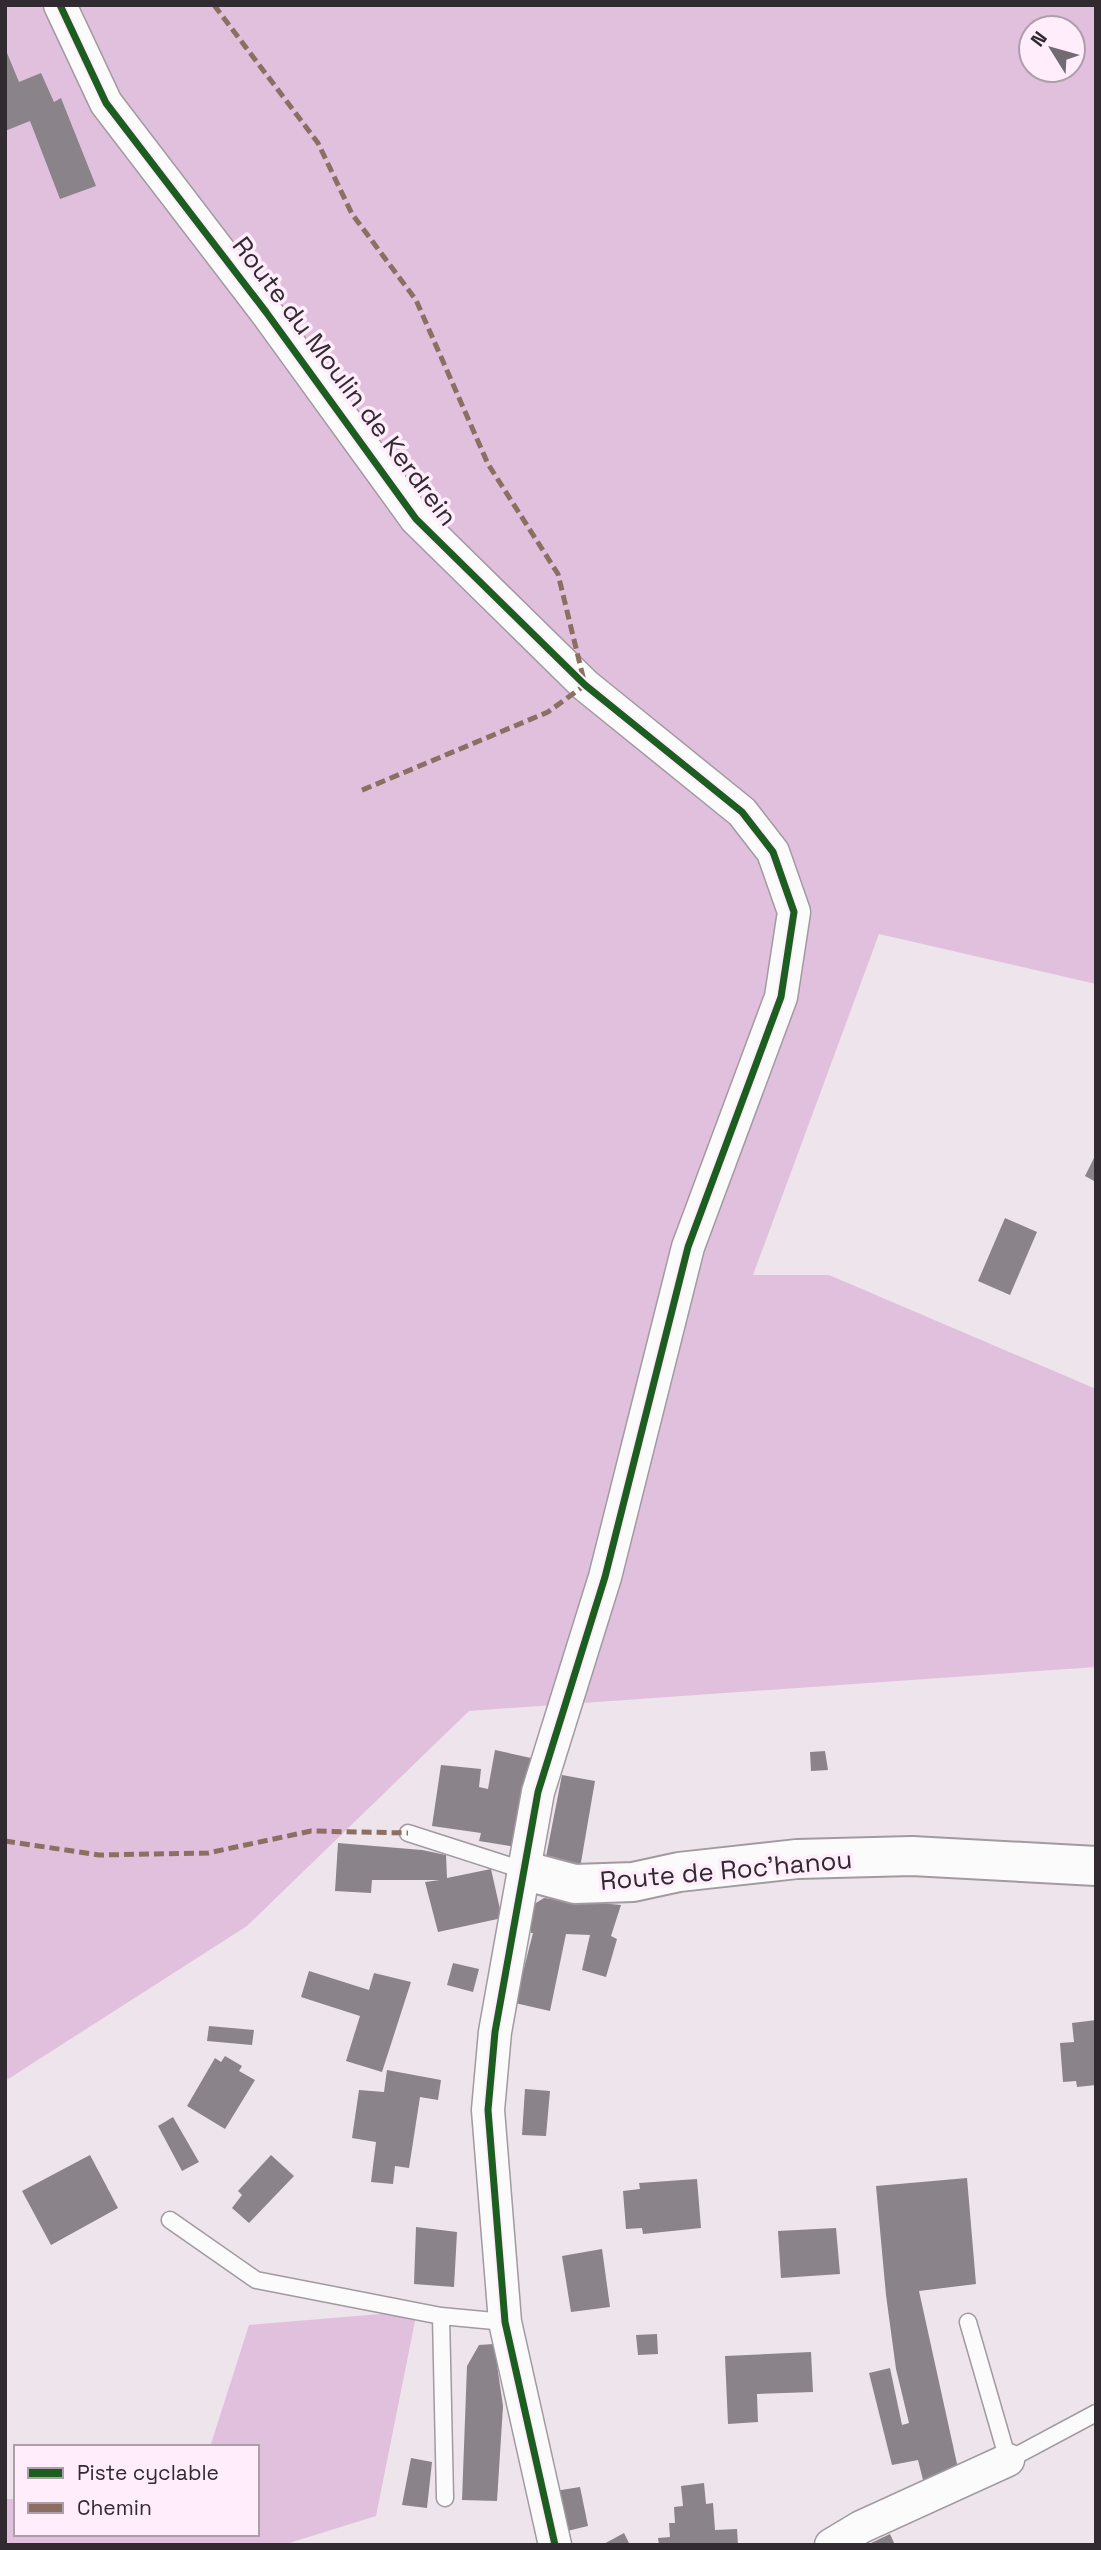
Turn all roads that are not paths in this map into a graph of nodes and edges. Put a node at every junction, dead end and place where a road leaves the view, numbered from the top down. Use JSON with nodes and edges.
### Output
{"nodes":[{"id":1,"x":60,"y":5,"type":"edge"},
{"id":2,"x":408,"y":1833,"type":"dead end"},
{"id":3,"x":1096,"y":1866,"type":"edge"},
{"id":4,"x":526,"y":1871,"type":"junction"},
{"id":5,"x":170,"y":2220,"type":"dead end"},
{"id":6,"x":441,"y":2316,"type":"junction"},
{"id":7,"x":505,"y":2322,"type":"junction"},
{"id":8,"x":968,"y":2322,"type":"dead end"},
{"id":9,"x":1096,"y":2413,"type":"edge"},
{"id":10,"x":1009,"y":2460,"type":"junction"},
{"id":11,"x":445,"y":2498,"type":"dead end"},
{"id":12,"x":555,"y":2545,"type":"edge"},
{"id":13,"x":831,"y":2545,"type":"edge"}],
"edges":[{"from":1,"to":4,"type":"street","name":"Route du Moulin de Kerdrein"},
{"from":2,"to":4,"type":"lane"},
{"from":3,"to":4,"type":"street","name":"Route de Roc'hanou"},
{"from":4,"to":7,"type":"street","name":"Route du Moulin de Kerdrein"},
{"from":5,"to":6,"type":"lane"},
{"from":6,"to":7,"type":"lane"},
{"from":6,"to":11,"type":"lane"},
{"from":7,"to":12,"type":"street","name":"Route du Moulin de Kerdrein"},
{"from":8,"to":10,"type":"lane"},
{"from":9,"to":10,"type":"lane"},
{"from":10,"to":13,"type":"street"}]}
